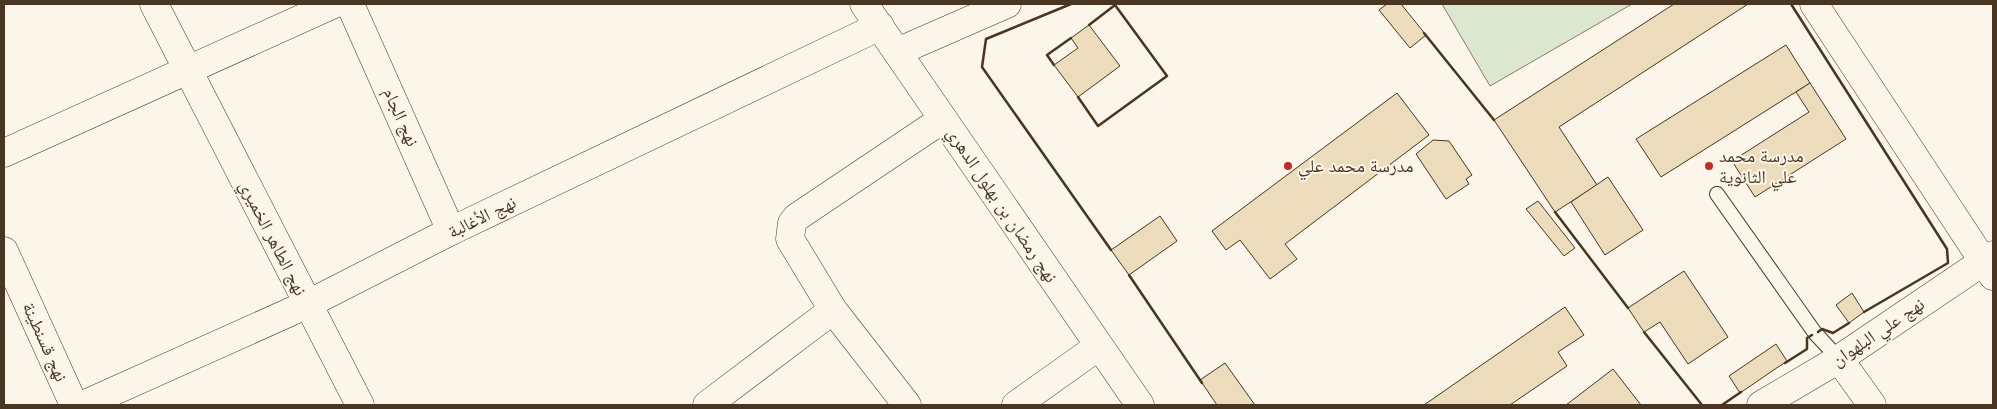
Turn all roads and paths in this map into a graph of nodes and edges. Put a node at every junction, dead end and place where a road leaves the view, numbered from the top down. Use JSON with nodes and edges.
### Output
{"nodes":[{"id":1,"x":154,"y":4,"type":"edge"},
{"id":2,"x":334,"y":4,"type":"edge"},
{"id":3,"x":350,"y":4,"type":"edge"},
{"id":4,"x":864,"y":4,"type":"edge"},
{"id":5,"x":1007,"y":4,"type":"edge"},
{"id":6,"x":1825,"y":7,"type":"edge"},
{"id":7,"x":880,"y":26,"type":"junction"},
{"id":8,"x":897,"y":52,"type":"junction"},
{"id":9,"x":187,"y":71,"type":"junction"},
{"id":10,"x":943,"y":119,"type":"junction"},
{"id":11,"x":4,"y":154,"type":"edge"},
{"id":12,"x":1717,"y":194,"type":"dead end"},
{"id":13,"x":451,"y":231,"type":"junction"},
{"id":14,"x":4,"y":251,"type":"edge"},
{"id":15,"x":1990,"y":264,"type":"edge"},
{"id":16,"x":308,"y":304,"type":"junction"},
{"id":17,"x":833,"y":310,"type":"junction"},
{"id":18,"x":1098,"y":346,"type":"junction"},
{"id":19,"x":1839,"y":359,"type":"junction"},
{"id":20,"x":74,"y":405,"type":"edge"},
{"id":21,"x":83,"y":405,"type":"edge"},
{"id":22,"x":360,"y":405,"type":"edge"},
{"id":23,"x":707,"y":405,"type":"edge"},
{"id":24,"x":907,"y":405,"type":"edge"},
{"id":25,"x":1016,"y":405,"type":"edge"},
{"id":26,"x":1140,"y":405,"type":"edge"},
{"id":27,"x":1761,"y":405,"type":"edge"},
{"id":28,"x":1872,"y":405,"type":"edge"}],
"edges":[{"from":1,"to":9,"type":"street","name":"نهج الطاهر الخميري"},
{"from":2,"to":9,"type":"street"},
{"from":3,"to":13,"type":"street","name":"نهج الجام"},
{"from":4,"to":7,"type":"street","name":"نهج رمضان بن بهلول الدهري"},
{"from":5,"to":8,"type":"street"},
{"from":6,"to":15,"type":"street"},
{"from":7,"to":8,"type":"street","name":"نهج رمضان بن بهلول الدهري"},
{"from":7,"to":13,"type":"street","name":"نهج الأغالبة"},
{"from":8,"to":10,"type":"street","name":"نهج رمضان بن بهلول الدهري"},
{"from":9,"to":11,"type":"street"},
{"from":9,"to":16,"type":"street","name":"نهج الطاهر الخميري"},
{"from":10,"to":17,"type":"street"},
{"from":10,"to":18,"type":"street","name":"نهج رمضان بن بهلول الدهري"},
{"from":12,"to":19,"type":"lane"},
{"from":13,"to":16,"type":"street","name":"نهج الأغالبة"},
{"from":14,"to":20,"type":"street","name":"نهج قسنطينة"},
{"from":15,"to":19,"type":"street","name":"نهج علي البلهوان"},
{"from":16,"to":21,"type":"street","name":"نهج الأغالبة"},
{"from":16,"to":22,"type":"street","name":"نهج الطاهر الخميري"},
{"from":17,"to":23,"type":"street"},
{"from":17,"to":24,"type":"street"},
{"from":18,"to":25,"type":"street"},
{"from":18,"to":26,"type":"street","name":"نهج رمضان بن بهلول الدهري"},
{"from":19,"to":27,"type":"street","name":"نهج علي البلهوان"},
{"from":19,"to":28,"type":"street"}]}
